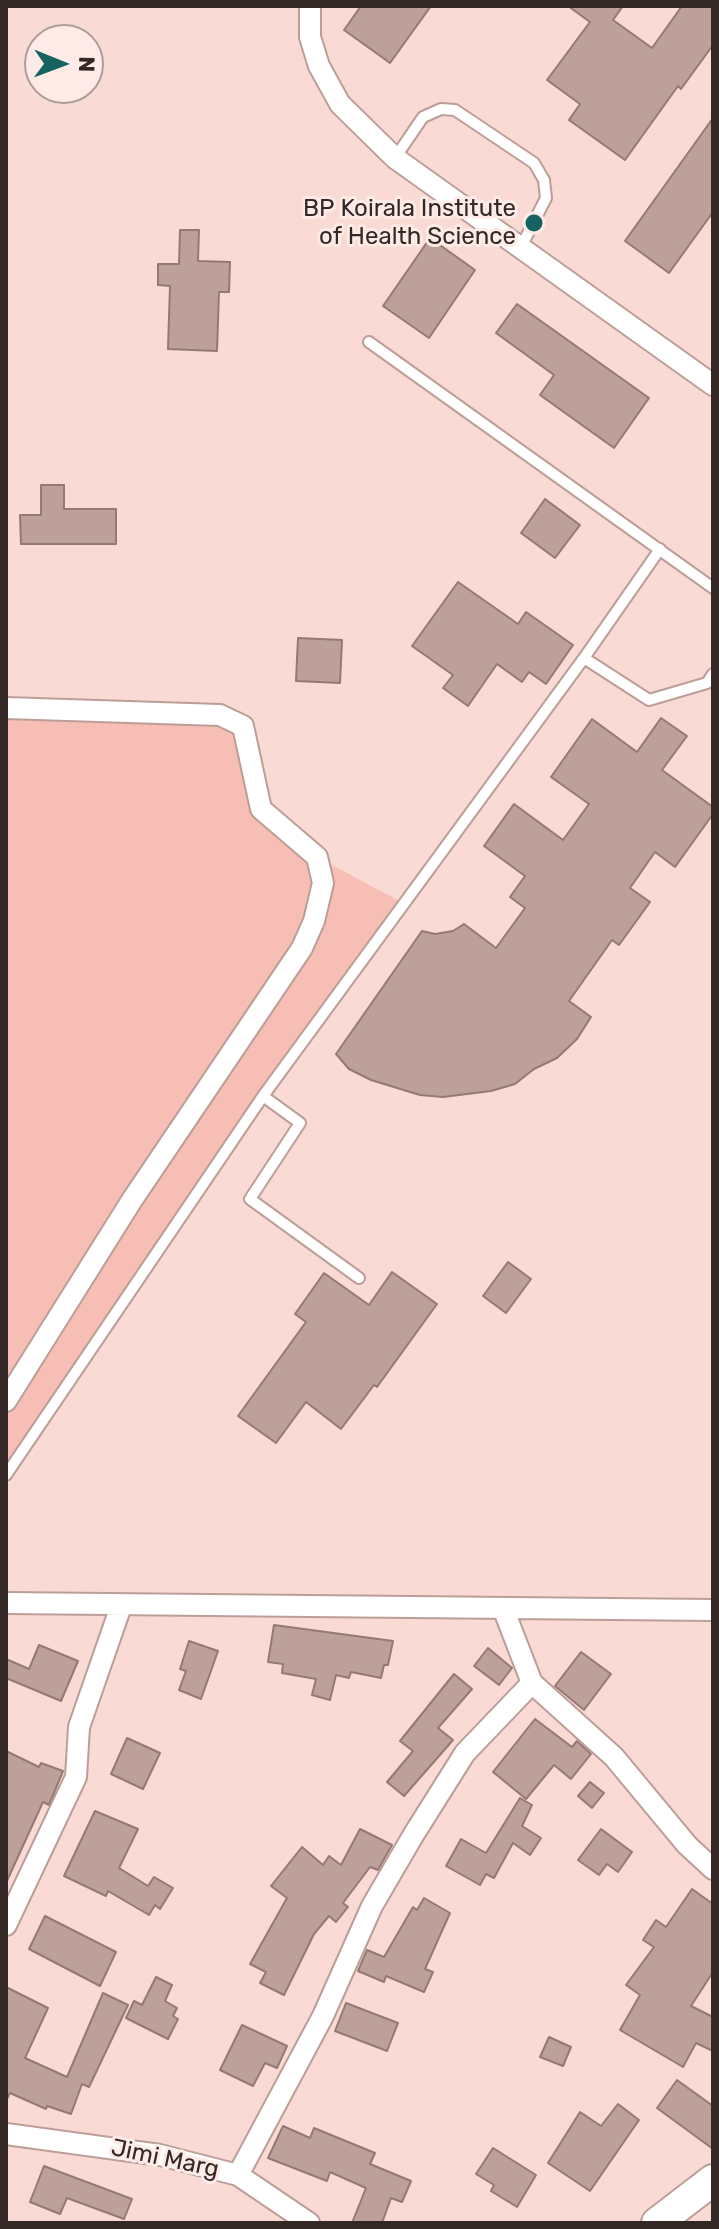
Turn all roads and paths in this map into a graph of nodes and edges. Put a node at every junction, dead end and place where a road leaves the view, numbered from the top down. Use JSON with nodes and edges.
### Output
{"nodes":[{"id":1,"x":310,"y":6,"type":"edge"},
{"id":2,"x":395,"y":158,"type":"junction"},
{"id":3,"x":521,"y":247,"type":"junction"},
{"id":4,"x":369,"y":342,"type":"dead end"},
{"id":5,"x":713,"y":385,"type":"edge"},
{"id":6,"x":660,"y":549,"type":"junction"},
{"id":7,"x":713,"y":588,"type":"edge"},
{"id":8,"x":584,"y":658,"type":"junction"},
{"id":9,"x":713,"y":674,"type":"edge"},
{"id":10,"x":6,"y":708,"type":"edge"},
{"id":11,"x":263,"y":1096,"type":"junction"},
{"id":12,"x":359,"y":1278,"type":"dead end"},
{"id":13,"x":6,"y":1401,"type":"edge"},
{"id":14,"x":6,"y":1475,"type":"edge"},
{"id":15,"x":6,"y":1603,"type":"edge"},
{"id":16,"x":121,"y":1606,"type":"junction"},
{"id":17,"x":503,"y":1608,"type":"junction"},
{"id":18,"x":713,"y":1610,"type":"edge"},
{"id":19,"x":532,"y":1683,"type":"junction"},
{"id":20,"x":713,"y":1869,"type":"edge"},
{"id":21,"x":6,"y":1925,"type":"edge"},
{"id":22,"x":6,"y":2134,"type":"edge"},
{"id":23,"x":238,"y":2175,"type":"junction"},
{"id":24,"x":713,"y":2180,"type":"edge"},
{"id":25,"x":309,"y":2223,"type":"edge"},
{"id":26,"x":657,"y":2223,"type":"edge"}],
"edges":[{"from":1,"to":2,"type":"street"},
{"from":2,"to":3,"type":"street"},
{"from":2,"to":3,"type":"lane"},
{"from":3,"to":5,"type":"street"},
{"from":4,"to":6,"type":"lane"},
{"from":6,"to":7,"type":"lane"},
{"from":6,"to":8,"type":"lane"},
{"from":8,"to":9,"type":"lane"},
{"from":8,"to":11,"type":"lane"},
{"from":10,"to":13,"type":"street"},
{"from":11,"to":12,"type":"lane"},
{"from":11,"to":14,"type":"lane"},
{"from":15,"to":16,"type":"street"},
{"from":16,"to":17,"type":"street"},
{"from":16,"to":21,"type":"street"},
{"from":17,"to":18,"type":"street"},
{"from":17,"to":19,"type":"street"},
{"from":19,"to":20,"type":"street"},
{"from":19,"to":23,"type":"street"},
{"from":22,"to":23,"type":"street","name":"Jimi Marg"},
{"from":23,"to":25,"type":"street","name":"Jimi Marg"},
{"from":24,"to":26,"type":"main road"}]}
